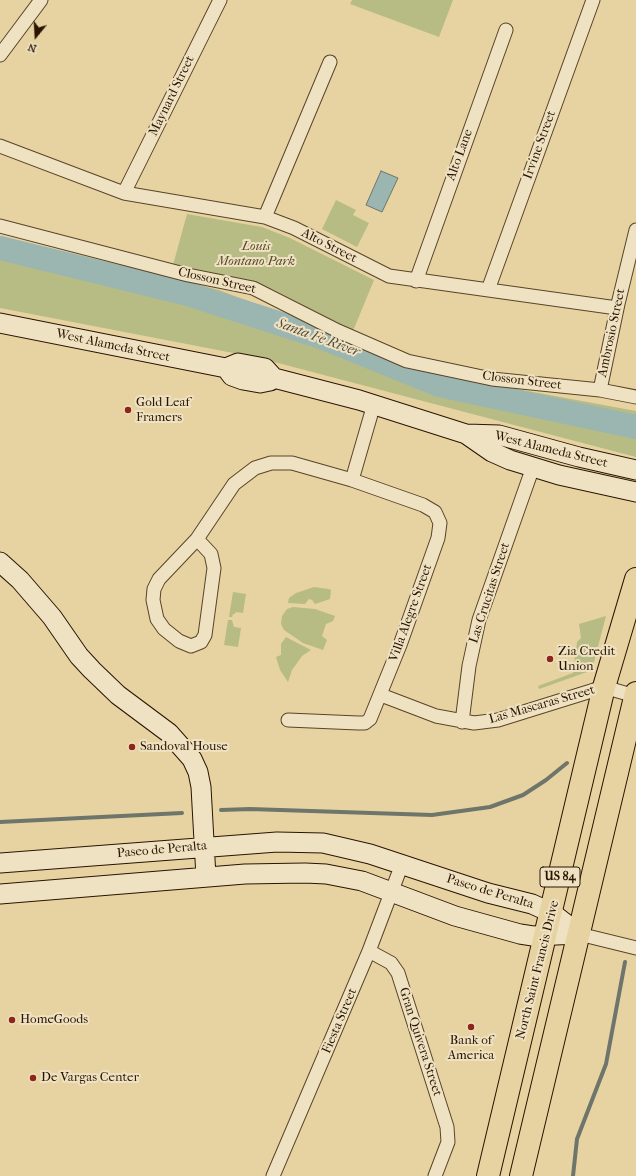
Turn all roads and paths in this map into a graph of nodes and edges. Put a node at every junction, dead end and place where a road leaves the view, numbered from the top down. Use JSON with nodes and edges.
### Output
{"nodes":[{"id":1,"x":41,"y":0,"type":"edge"},
{"id":2,"x":220,"y":0,"type":"edge"},
{"id":3,"x":593,"y":0,"type":"edge"},
{"id":4,"x":506,"y":30,"type":"dead end"},
{"id":5,"x":0,"y":55,"type":"edge"},
{"id":6,"x":330,"y":62,"type":"dead end"},
{"id":7,"x":0,"y":146,"type":"edge"},
{"id":8,"x":124,"y":193,"type":"junction"},
{"id":9,"x":265,"y":217,"type":"junction"},
{"id":10,"x":0,"y":226,"type":"edge"},
{"id":11,"x":636,"y":230,"type":"edge"},
{"id":12,"x":416,"y":281,"type":"junction"},
{"id":13,"x":488,"y":290,"type":"junction"},
{"id":14,"x":617,"y":308,"type":"junction"},
{"id":15,"x":0,"y":323,"type":"edge"},
{"id":16,"x":600,"y":390,"type":"junction"},
{"id":17,"x":636,"y":397,"type":"edge"},
{"id":18,"x":374,"y":404,"type":"junction"},
{"id":19,"x":466,"y":434,"type":"junction"},
{"id":20,"x":533,"y":467,"type":"junction"},
{"id":21,"x":636,"y":470,"type":"edge"},
{"id":22,"x":352,"y":480,"type":"junction"},
{"id":23,"x":636,"y":492,"type":"edge"},
{"id":24,"x":197,"y":540,"type":"junction"},
{"id":25,"x":0,"y":562,"type":"edge"},
{"id":26,"x":636,"y":579,"type":"edge"},
{"id":27,"x":604,"y":687,"type":"junction"},
{"id":28,"x":636,"y":694,"type":"edge"},
{"id":29,"x":381,"y":695,"type":"junction"},
{"id":30,"x":288,"y":720,"type":"dead end"},
{"id":31,"x":462,"y":722,"type":"junction"},
{"id":32,"x":204,"y":846,"type":"junction"},
{"id":33,"x":0,"y":863,"type":"edge"},
{"id":34,"x":402,"y":864,"type":"junction"},
{"id":35,"x":206,"y":877,"type":"junction"},
{"id":36,"x":392,"y":892,"type":"junction"},
{"id":37,"x":0,"y":894,"type":"edge"},
{"id":38,"x":552,"y":913,"type":"junction"},
{"id":39,"x":546,"y":935,"type":"junction"},
{"id":40,"x":588,"y":936,"type":"junction"},
{"id":41,"x":636,"y":948,"type":"edge"},
{"id":42,"x":369,"y":951,"type":"junction"},
{"id":43,"x":273,"y":1176,"type":"edge"},
{"id":44,"x":435,"y":1176,"type":"edge"},
{"id":45,"x":488,"y":1176,"type":"edge"},
{"id":46,"x":521,"y":1176,"type":"edge"}],
"edges":[{"from":1,"to":5,"type":"street"},
{"from":2,"to":8,"type":"street","name":"Maynard Street"},
{"from":3,"to":13,"type":"street","name":"Irvine Street"},
{"from":4,"to":12,"type":"street","name":"Alto Lane"},
{"from":6,"to":9,"type":"street"},
{"from":7,"to":8,"type":"street","name":"Alto Street"},
{"from":8,"to":9,"type":"street","name":"Alto Street"},
{"from":9,"to":12,"type":"street","name":"Alto Street"},
{"from":10,"to":16,"type":"street","name":"Closson Street"},
{"from":11,"to":14,"type":"street","name":"Ambrosio Street"},
{"from":12,"to":13,"type":"street","name":"Alto Street"},
{"from":13,"to":14,"type":"street","name":"Alto Street"},
{"from":14,"to":16,"type":"street","name":"Ambrosio Street"},
{"from":15,"to":18,"type":"street","name":"West Alameda Street"},
{"from":16,"to":17,"type":"street","name":"Closson Street"},
{"from":18,"to":19,"type":"street","name":"West Alameda Street"},
{"from":18,"to":22,"type":"street"},
{"from":19,"to":20,"type":"street","name":"West Alameda Street"},
{"from":19,"to":21,"type":"street","name":"West Alameda Street"},
{"from":20,"to":23,"type":"street","name":"West Alameda Street"},
{"from":20,"to":31,"type":"street","name":"Las Crucitas Street"},
{"from":22,"to":24,"type":"street","name":"Villa Alegre Street"},
{"from":22,"to":29,"type":"street","name":"Villa Alegre Street"},
{"from":24,"to":24,"type":"street","name":"Villa Alegre Street"},
{"from":25,"to":32,"type":"street"},
{"from":26,"to":27,"type":"highway","name":"North Saint Francis Drive","number":"US 84"},
{"from":27,"to":28,"type":"street","name":"Las Mascaras Street"},
{"from":27,"to":31,"type":"street","name":"Las Mascaras Street"},
{"from":27,"to":38,"type":"highway","name":"North Saint Francis Drive","number":"US 84"},
{"from":28,"to":40,"type":"highway","number":"US 84"},
{"from":29,"to":30,"type":"street","name":"Villa Alegre Street"},
{"from":29,"to":31,"type":"street","name":"Las Mascaras Street"},
{"from":32,"to":33,"type":"street","name":"Paseo de Peralta"},
{"from":32,"to":34,"type":"street","name":"Paseo de Peralta"},
{"from":32,"to":35,"type":"street"},
{"from":34,"to":36,"type":"street","name":"Fiesta Street"},
{"from":34,"to":38,"type":"street","name":"Paseo de Peralta"},
{"from":35,"to":36,"type":"street"},
{"from":35,"to":37,"type":"street"},
{"from":36,"to":39,"type":"street"},
{"from":36,"to":42,"type":"street","name":"Fiesta Street"},
{"from":38,"to":39,"type":"highway","name":"North Saint Francis Drive","number":"US 84"},
{"from":38,"to":40,"type":"street","name":"Paseo de Peralta"},
{"from":39,"to":40,"type":"street"},
{"from":39,"to":45,"type":"highway","name":"North Saint Francis Drive","number":"US 84"},
{"from":40,"to":41,"type":"street"},
{"from":40,"to":46,"type":"highway","number":"US 84"},
{"from":42,"to":43,"type":"street","name":"Fiesta Street"},
{"from":42,"to":44,"type":"street","name":"Gran Quivera Street"}]}
